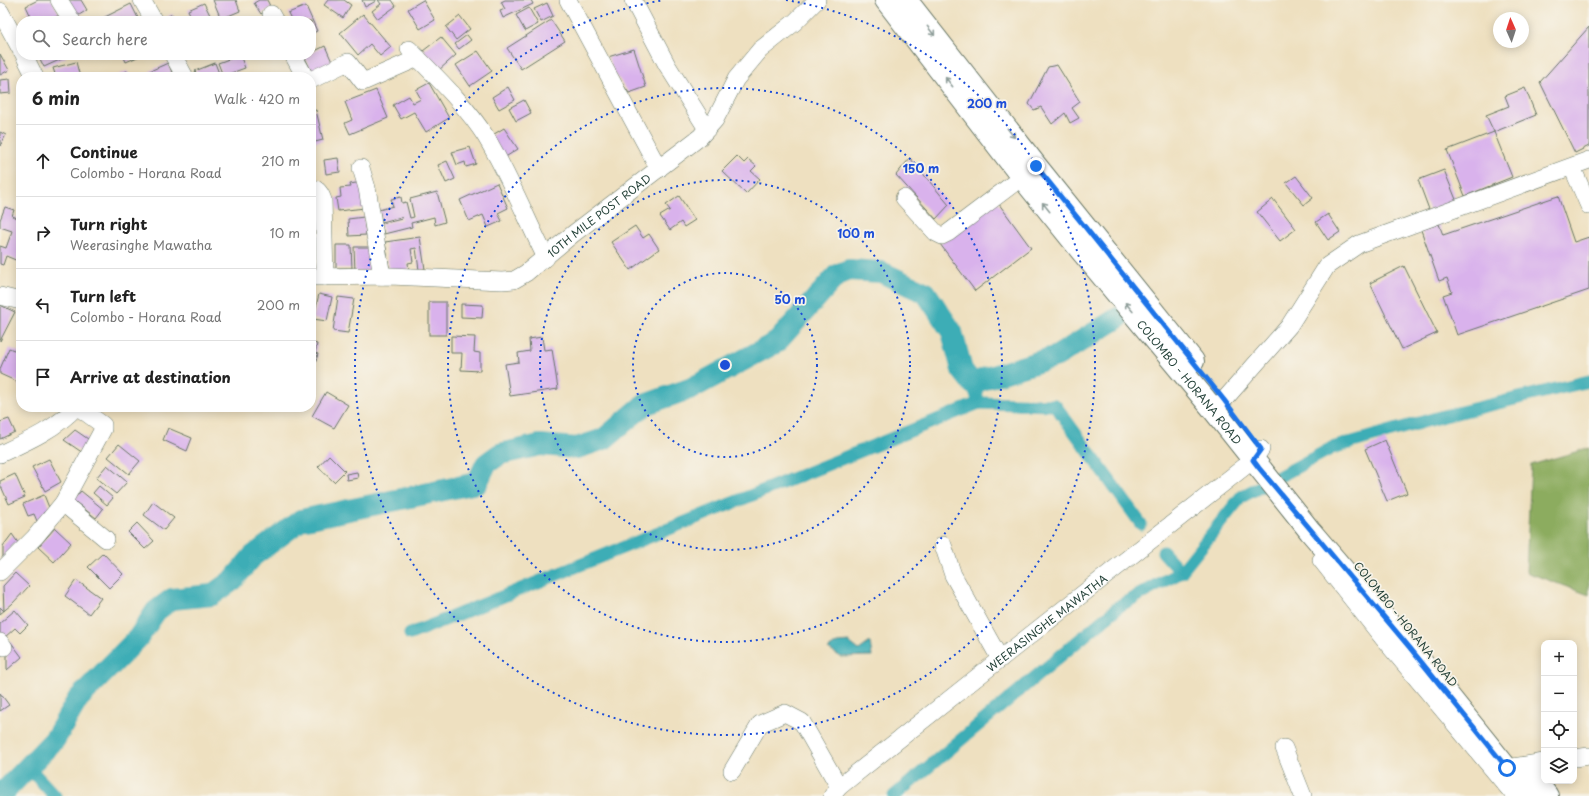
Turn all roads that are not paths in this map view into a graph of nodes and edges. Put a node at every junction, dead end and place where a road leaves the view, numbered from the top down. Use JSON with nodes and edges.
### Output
{"nodes":[{"id":1,"x":60,"y":0,"type":"edge"},
{"id":2,"x":142,"y":0,"type":"edge"},
{"id":3,"x":568,"y":0,"type":"edge"},
{"id":4,"x":633,"y":0,"type":"edge"},
{"id":5,"x":817,"y":0,"type":"edge"},
{"id":6,"x":886,"y":0,"type":"edge"},
{"id":7,"x":906,"y":0,"type":"edge"},
{"id":8,"x":0,"y":11,"type":"edge"},
{"id":9,"x":69,"y":16,"type":"edge"},
{"id":10,"x":151,"y":16,"type":"edge"},
{"id":11,"x":16,"y":41,"type":"edge"},
{"id":12,"x":26,"y":60,"type":"edge"},
{"id":13,"x":176,"y":60,"type":"edge"},
{"id":14,"x":296,"y":60,"type":"edge"},
{"id":15,"x":32,"y":72,"type":"edge"},
{"id":16,"x":182,"y":72,"type":"edge"},
{"id":17,"x":302,"y":72,"type":"edge"},
{"id":18,"x":316,"y":78,"type":"edge"},
{"id":19,"x":707,"y":130,"type":"junction"},
{"id":20,"x":1589,"y":160,"type":"edge"},
{"id":21,"x":1572,"y":167,"type":"junction"},
{"id":22,"x":362,"y":168,"type":"dead end"},
{"id":23,"x":659,"y":170,"type":"junction"},
{"id":24,"x":1022,"y":177,"type":"junction"},
{"id":25,"x":316,"y":189,"type":"edge"},
{"id":26,"x":904,"y":198,"type":"dead end"},
{"id":27,"x":1589,"y":206,"type":"edge"},
{"id":28,"x":546,"y":258,"type":"junction"},
{"id":29,"x":382,"y":276,"type":"junction"},
{"id":30,"x":318,"y":277,"type":"edge"},
{"id":31,"x":0,"y":296,"type":"edge"},
{"id":32,"x":16,"y":300,"type":"edge"},
{"id":33,"x":1218,"y":404,"type":"junction"},
{"id":34,"x":72,"y":412,"type":"edge"},
{"id":35,"x":85,"y":412,"type":"edge"},
{"id":36,"x":0,"y":454,"type":"edge"},
{"id":37,"x":1261,"y":459,"type":"junction"},
{"id":38,"x":63,"y":503,"type":"junction"},
{"id":39,"x":1310,"y":523,"type":"junction"},
{"id":40,"x":106,"y":539,"type":"dead end"},
{"id":41,"x":943,"y":545,"type":"dead end"},
{"id":42,"x":0,"y":572,"type":"edge"},
{"id":43,"x":1000,"y":659,"type":"junction"},
{"id":44,"x":1284,"y":748,"type":"dead end"},
{"id":45,"x":1589,"y":756,"type":"edge"},
{"id":46,"x":1577,"y":758,"type":"edge"},
{"id":47,"x":1525,"y":765,"type":"edge"},
{"id":48,"x":732,"y":771,"type":"dead end"},
{"id":49,"x":836,"y":791,"type":"edge"},
{"id":50,"x":1303,"y":796,"type":"edge"},
{"id":51,"x":1515,"y":796,"type":"edge"},
{"id":52,"x":1529,"y":796,"type":"edge"},
{"id":53,"x":1547,"y":796,"type":"edge"}],
"edges":[{"from":1,"to":9,"type":"street"},
{"from":2,"to":10,"type":"street"},
{"from":3,"to":23,"type":"street"},
{"from":4,"to":19,"type":"street"},
{"from":5,"to":19,"type":"street","name":"10TH MILE POST ROAD"},
{"from":24,"to":6,"type":"main road","name":"COLOMBO - HORANA ROAD","one_way":true},
{"from":7,"to":33,"type":"main road","name":"COLOMBO - HORANA ROAD","one_way":true},
{"from":8,"to":11,"type":"street"},
{"from":12,"to":15,"type":"street"},
{"from":13,"to":16,"type":"street"},
{"from":14,"to":17,"type":"street"},
{"from":18,"to":28,"type":"street"},
{"from":19,"to":23,"type":"street","name":"10TH MILE POST ROAD"},
{"from":20,"to":21,"type":"street"},
{"from":21,"to":27,"type":"street"},
{"from":21,"to":33,"type":"street"},
{"from":22,"to":29,"type":"street"},
{"from":23,"to":28,"type":"street","name":"10TH MILE POST ROAD"},
{"from":24,"to":26,"type":"street"},
{"from":33,"to":24,"type":"main road","name":"COLOMBO - HORANA ROAD","one_way":true},
{"from":25,"to":30,"type":"street"},
{"from":28,"to":29,"type":"street","name":"10TH MILE POST ROAD"},
{"from":29,"to":30,"type":"street","name":"10TH MILE POST ROAD"},
{"from":31,"to":32,"type":"street"},
{"from":33,"to":37,"type":"main road","name":"COLOMBO - HORANA ROAD"},
{"from":34,"to":36,"type":"street"},
{"from":35,"to":38,"type":"street"},
{"from":37,"to":39,"type":"main road","name":"COLOMBO - HORANA ROAD"},
{"from":37,"to":43,"type":"street","name":"WEERASINGHE MAWATHA"},
{"from":38,"to":40,"type":"street"},
{"from":38,"to":42,"type":"street"},
{"from":39,"to":47,"type":"main road","name":"COLOMBO - HORANA ROAD"},
{"from":39,"to":51,"type":"street"},
{"from":41,"to":43,"type":"street"},
{"from":43,"to":49,"type":"street","name":"WEERASINGHE MAWATHA"},
{"from":44,"to":50,"type":"street"},
{"from":45,"to":46,"type":"street"},
{"from":47,"to":52,"type":"main road","name":"COLOMBO - HORANA ROAD"},
{"from":47,"to":53,"type":"main road","name":"COLOMBO - HORANA ROAD"},
{"from":48,"to":49,"type":"street"}]}
